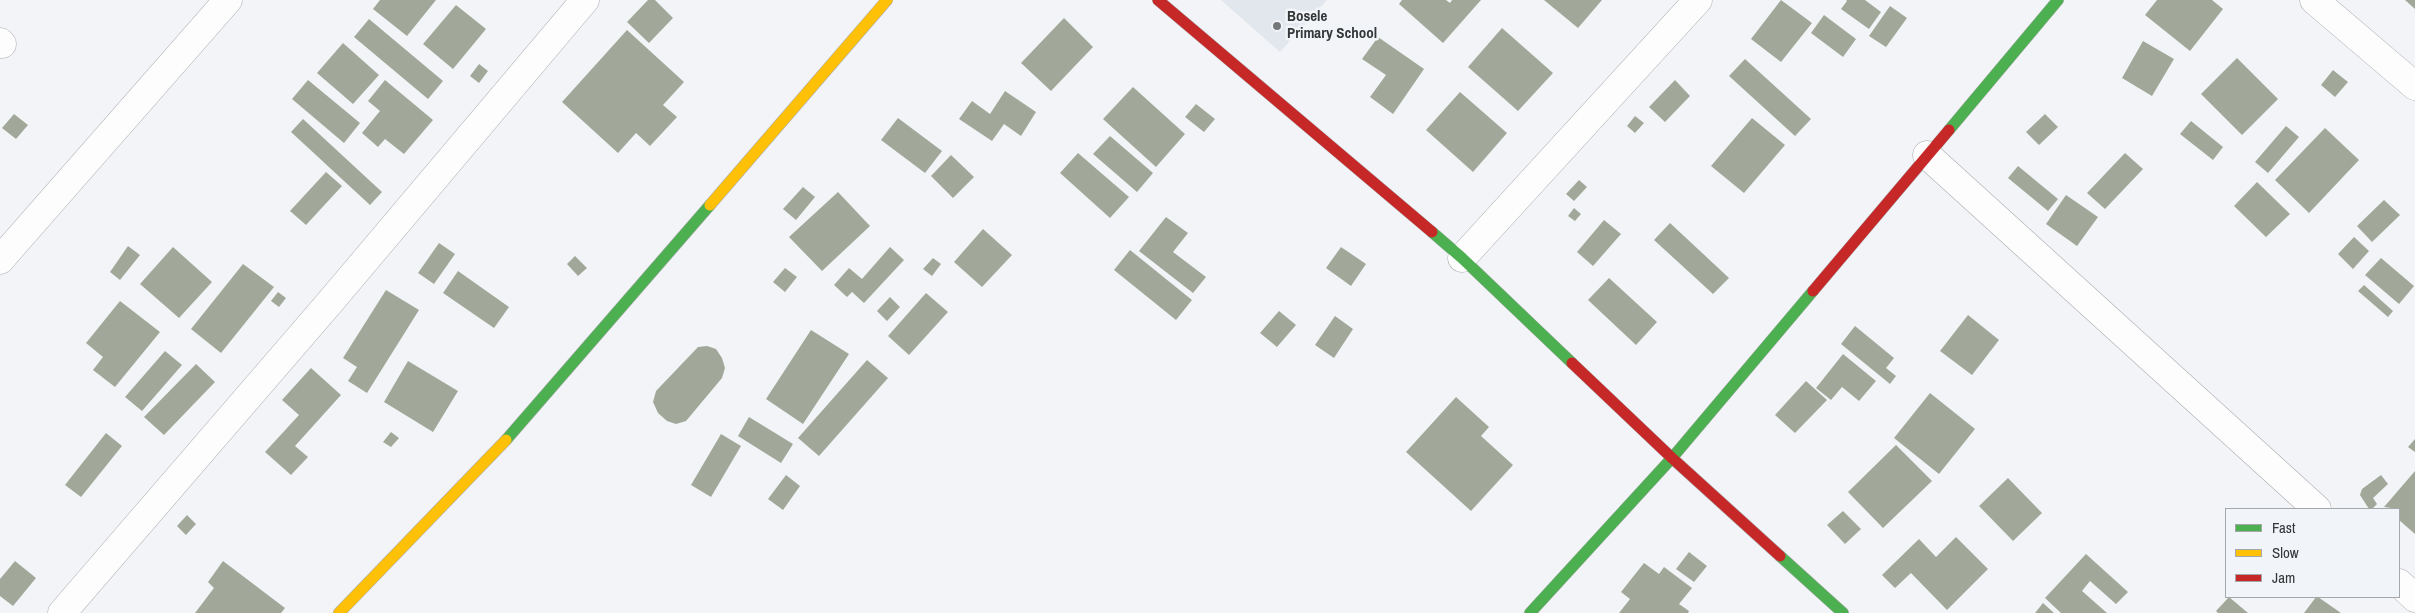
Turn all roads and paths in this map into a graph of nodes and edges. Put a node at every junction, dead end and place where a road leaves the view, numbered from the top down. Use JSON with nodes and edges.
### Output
{"nodes":[{"id":1,"x":228,"y":0,"type":"edge"},
{"id":2,"x":585,"y":0,"type":"edge"},
{"id":3,"x":887,"y":0,"type":"edge"},
{"id":4,"x":1158,"y":0,"type":"edge"},
{"id":5,"x":1698,"y":0,"type":"edge"},
{"id":6,"x":2058,"y":0,"type":"edge"},
{"id":7,"x":2314,"y":0,"type":"edge"},
{"id":8,"x":2415,"y":86,"type":"edge"},
{"id":9,"x":1927,"y":156,"type":"junction"},
{"id":10,"x":1462,"y":258,"type":"junction"},
{"id":11,"x":0,"y":260,"type":"edge"},
{"id":12,"x":1672,"y":458,"type":"junction"},
{"id":13,"x":2316,"y":508,"type":"edge"},
{"id":14,"x":2400,"y":584,"type":"edge"},
{"id":15,"x":2415,"y":598,"type":"edge"},
{"id":16,"x":62,"y":613,"type":"edge"},
{"id":17,"x":339,"y":613,"type":"edge"},
{"id":18,"x":1530,"y":613,"type":"edge"},
{"id":19,"x":1843,"y":613,"type":"edge"}],
"edges":[{"from":1,"to":11,"type":"street"},
{"from":2,"to":16,"type":"street"},
{"from":3,"to":17,"type":"street"},
{"from":4,"to":10,"type":"street"},
{"from":5,"to":10,"type":"street"},
{"from":6,"to":9,"type":"street"},
{"from":7,"to":8,"type":"street"},
{"from":9,"to":12,"type":"street"},
{"from":9,"to":13,"type":"street"},
{"from":10,"to":12,"type":"street"},
{"from":12,"to":18,"type":"street"},
{"from":12,"to":19,"type":"street"},
{"from":14,"to":15,"type":"street"}]}
